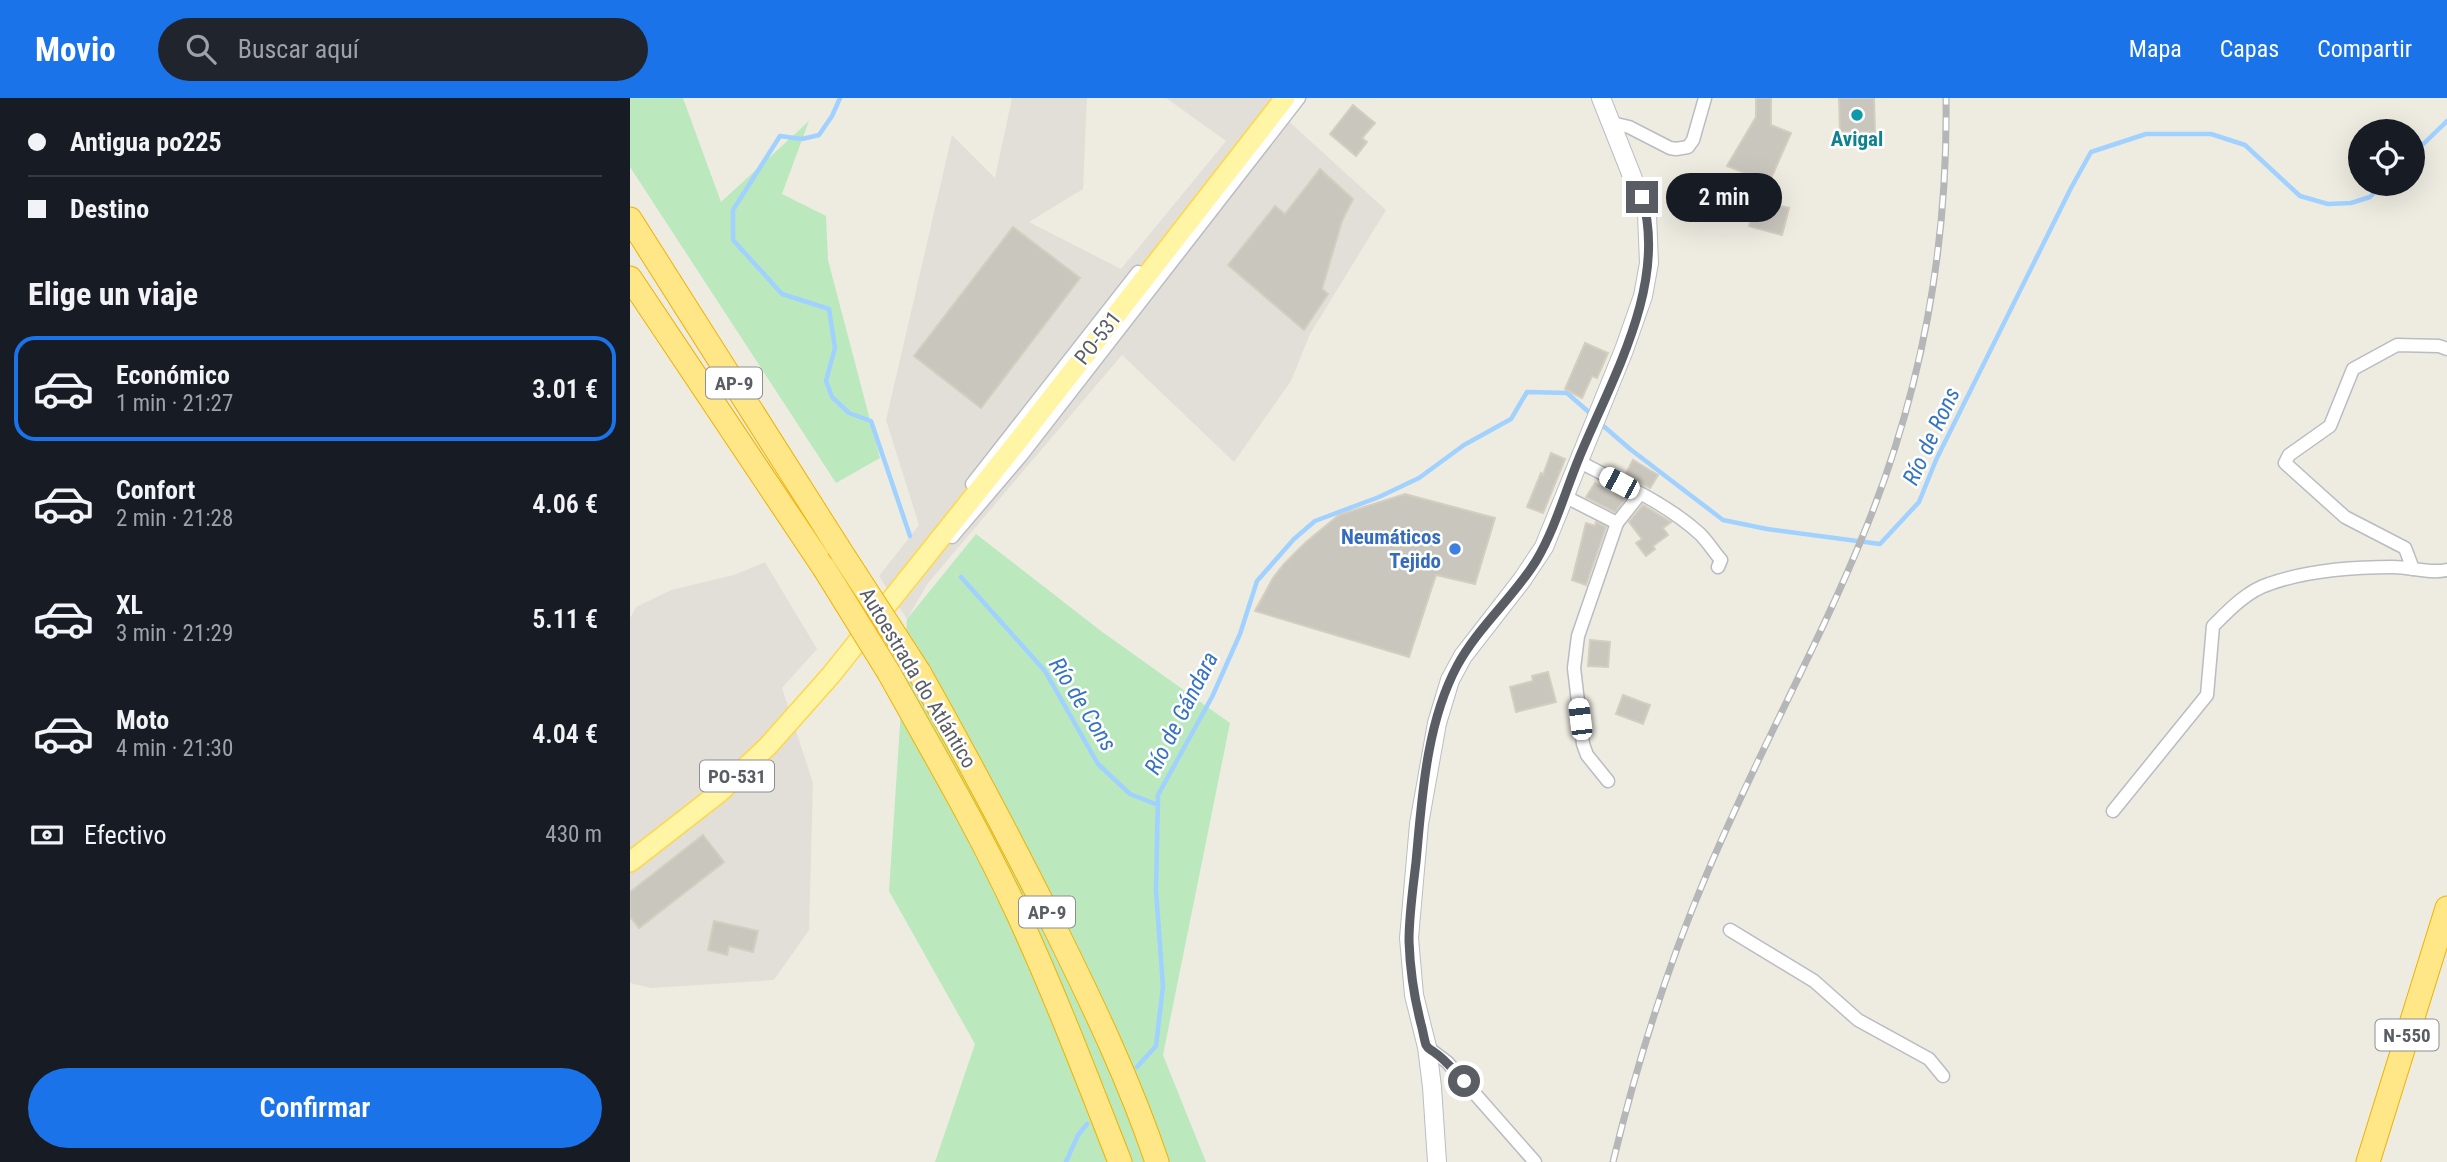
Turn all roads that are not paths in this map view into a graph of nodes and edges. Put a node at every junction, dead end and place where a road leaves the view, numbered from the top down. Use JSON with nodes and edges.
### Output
{"nodes":[{"id":1,"x":1276,"y":98,"type":"edge"},
{"id":2,"x":1285,"y":98,"type":"edge"},
{"id":3,"x":1299,"y":98,"type":"edge"},
{"id":4,"x":1601,"y":98,"type":"edge"},
{"id":5,"x":1706,"y":98,"type":"edge"},
{"id":6,"x":1612,"y":123,"type":"junction"},
{"id":7,"x":630,"y":219,"type":"edge"},
{"id":8,"x":630,"y":278,"type":"edge"},
{"id":9,"x":2447,"y":349,"type":"edge"},
{"id":10,"x":1577,"y":461,"type":"junction"},
{"id":11,"x":1640,"y":494,"type":"junction"},
{"id":12,"x":1564,"y":496,"type":"junction"},
{"id":13,"x":1617,"y":523,"type":"junction"},
{"id":14,"x":1718,"y":567,"type":"dead end"},
{"id":15,"x":2413,"y":569,"type":"junction"},
{"id":16,"x":2447,"y":570,"type":"edge"},
{"id":17,"x":906,"y":582,"type":"junction"},
{"id":18,"x":1608,"y":780,"type":"dead end"},
{"id":19,"x":2113,"y":811,"type":"dead end"},
{"id":20,"x":630,"y":862,"type":"edge"},
{"id":21,"x":2447,"y":908,"type":"edge"},
{"id":22,"x":1730,"y":930,"type":"dead end"},
{"id":23,"x":1427,"y":1047,"type":"junction"},
{"id":24,"x":1943,"y":1076,"type":"dead end"},
{"id":25,"x":1120,"y":1162,"type":"edge"},
{"id":26,"x":1157,"y":1162,"type":"edge"},
{"id":27,"x":1437,"y":1162,"type":"edge"},
{"id":28,"x":1535,"y":1162,"type":"edge"},
{"id":29,"x":2368,"y":1162,"type":"edge"}],
"edges":[{"from":1,"to":17,"type":"street","number":"PO-531"},
{"from":2,"to":17,"type":"main road","name":"PO-531"},
{"from":3,"to":17,"type":"street","number":"PO-531"},
{"from":4,"to":6,"type":"main road"},
{"from":5,"to":6,"type":"street"},
{"from":6,"to":10,"type":"main road"},
{"from":7,"to":26,"type":"highway","name":"Autoestrada do Atlántico","number":"AP-9","bridge":true},
{"from":8,"to":25,"type":"highway","name":"Autoestrada do Atlántico","number":"AP-9","bridge":true},
{"from":9,"to":15,"type":"street"},
{"from":10,"to":11,"type":"street"},
{"from":10,"to":12,"type":"main road"},
{"from":11,"to":13,"type":"street"},
{"from":11,"to":14,"type":"street"},
{"from":12,"to":13,"type":"street"},
{"from":12,"to":23,"type":"main road"},
{"from":13,"to":18,"type":"street"},
{"from":15,"to":16,"type":"street"},
{"from":15,"to":19,"type":"street"},
{"from":17,"to":20,"type":"main road","name":"PO-531","number":"PO-531"},
{"from":21,"to":29,"type":"highway","number":"N-550"},
{"from":22,"to":24,"type":"street"},
{"from":23,"to":27,"type":"main road"},
{"from":23,"to":28,"type":"street"}]}
